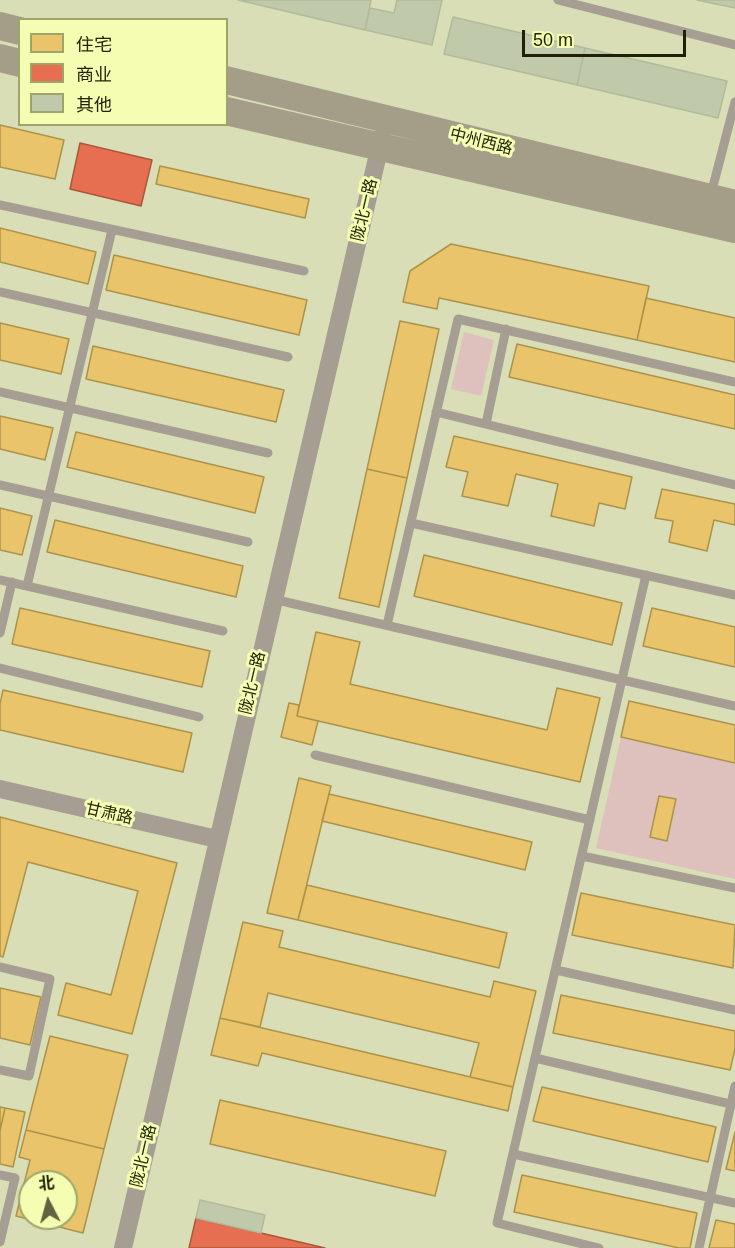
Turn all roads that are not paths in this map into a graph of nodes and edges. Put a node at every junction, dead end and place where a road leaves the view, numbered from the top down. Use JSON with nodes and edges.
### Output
{"nodes":[{"id":1,"x":558,"y":0,"type":"edge"},
{"id":2,"x":0,"y":26,"type":"edge"},
{"id":3,"x":18,"y":30,"type":"edge"},
{"id":4,"x":735,"y":45,"type":"edge"},
{"id":5,"x":0,"y":58,"type":"edge"},
{"id":6,"x":18,"y":62,"type":"edge"},
{"id":7,"x":228,"y":80,"type":"edge"},
{"id":8,"x":735,"y":102,"type":"edge"},
{"id":9,"x":228,"y":111,"type":"edge"},
{"id":10,"x":386,"y":118,"type":"junction"},
{"id":11,"x":380,"y":146,"type":"junction"},
{"id":12,"x":722,"y":202,"type":"edge"},
{"id":13,"x":0,"y":206,"type":"edge"},
{"id":14,"x":735,"y":229,"type":"edge"},
{"id":15,"x":112,"y":230,"type":"junction"},
{"id":16,"x":304,"y":271,"type":"dead end"},
{"id":17,"x":0,"y":292,"type":"edge"},
{"id":18,"x":92,"y":313,"type":"junction"},
{"id":19,"x":506,"y":330,"type":"junction"},
{"id":20,"x":288,"y":357,"type":"dead end"},
{"id":21,"x":735,"y":382,"type":"edge"},
{"id":22,"x":0,"y":392,"type":"edge"},
{"id":23,"x":70,"y":408,"type":"junction"},
{"id":24,"x":436,"y":412,"type":"junction"},
{"id":25,"x":486,"y":424,"type":"junction"},
{"id":26,"x":268,"y":453,"type":"dead end"},
{"id":27,"x":0,"y":484,"type":"edge"},
{"id":28,"x":735,"y":484,"type":"edge"},
{"id":29,"x":48,"y":496,"type":"junction"},
{"id":30,"x":411,"y":523,"type":"junction"},
{"id":31,"x":248,"y":542,"type":"dead end"},
{"id":32,"x":646,"y":575,"type":"junction"},
{"id":33,"x":0,"y":579,"type":"edge"},
{"id":34,"x":12,"y":582,"type":"junction"},
{"id":35,"x":27,"y":586,"type":"junction"},
{"id":36,"x":735,"y":595,"type":"edge"},
{"id":37,"x":273,"y":599,"type":"junction"},
{"id":38,"x":387,"y":625,"type":"junction"},
{"id":39,"x":223,"y":631,"type":"dead end"},
{"id":40,"x":0,"y":633,"type":"edge"},
{"id":41,"x":0,"y":668,"type":"edge"},
{"id":42,"x":622,"y":680,"type":"junction"},
{"id":43,"x":735,"y":706,"type":"edge"},
{"id":44,"x":199,"y":717,"type":"dead end"},
{"id":45,"x":315,"y":755,"type":"dead end"},
{"id":46,"x":0,"y":789,"type":"edge"},
{"id":47,"x":590,"y":820,"type":"junction"},
{"id":48,"x":217,"y":839,"type":"junction"},
{"id":49,"x":582,"y":856,"type":"junction"},
{"id":50,"x":735,"y":888,"type":"edge"},
{"id":51,"x":0,"y":968,"type":"edge"},
{"id":52,"x":556,"y":970,"type":"junction"},
{"id":53,"x":735,"y":1010,"type":"edge"},
{"id":54,"x":535,"y":1058,"type":"junction"},
{"id":55,"x":0,"y":1070,"type":"edge"},
{"id":56,"x":735,"y":1086,"type":"edge"},
{"id":57,"x":733,"y":1105,"type":"edge"},
{"id":58,"x":513,"y":1154,"type":"junction"},
{"id":59,"x":0,"y":1175,"type":"edge"},
{"id":60,"x":710,"y":1197,"type":"junction"},
{"id":61,"x":735,"y":1203,"type":"edge"},
{"id":62,"x":0,"y":1242,"type":"edge"},
{"id":63,"x":123,"y":1248,"type":"edge"},
{"id":64,"x":599,"y":1248,"type":"edge"},
{"id":65,"x":699,"y":1248,"type":"edge"}],
"edges":[{"from":1,"to":4,"type":"lane"},
{"from":2,"to":3,"type":"main road"},
{"from":5,"to":6,"type":"main road"},
{"from":7,"to":10,"type":"main road","name":"中州西路"},
{"from":8,"to":12,"type":"lane"},
{"from":9,"to":11,"type":"main road","name":"中州西路"},
{"from":10,"to":11,"type":"street","name":"陇北一路"},
{"from":10,"to":12,"type":"main road","name":"中州西路"},
{"from":11,"to":14,"type":"main road","name":"中州西路"},
{"from":11,"to":37,"type":"street","name":"陇北一路"},
{"from":13,"to":15,"type":"lane"},
{"from":15,"to":16,"type":"lane"},
{"from":15,"to":18,"type":"lane"},
{"from":17,"to":18,"type":"lane"},
{"from":18,"to":20,"type":"lane"},
{"from":18,"to":23,"type":"lane"},
{"from":19,"to":21,"type":"lane"},
{"from":19,"to":24,"type":"lane"},
{"from":19,"to":25,"type":"lane"},
{"from":22,"to":23,"type":"lane"},
{"from":23,"to":26,"type":"lane"},
{"from":23,"to":29,"type":"lane"},
{"from":24,"to":25,"type":"lane"},
{"from":24,"to":30,"type":"lane"},
{"from":25,"to":28,"type":"lane"},
{"from":27,"to":29,"type":"lane"},
{"from":29,"to":31,"type":"lane"},
{"from":29,"to":35,"type":"lane"},
{"from":30,"to":32,"type":"lane"},
{"from":30,"to":38,"type":"lane"},
{"from":32,"to":36,"type":"lane"},
{"from":32,"to":42,"type":"lane"},
{"from":33,"to":34,"type":"lane"},
{"from":34,"to":35,"type":"lane"},
{"from":34,"to":40,"type":"lane"},
{"from":35,"to":39,"type":"lane"},
{"from":37,"to":38,"type":"lane"},
{"from":37,"to":48,"type":"street","name":"陇北一路"},
{"from":38,"to":42,"type":"lane"},
{"from":41,"to":44,"type":"lane"},
{"from":42,"to":43,"type":"lane"},
{"from":42,"to":47,"type":"lane"},
{"from":45,"to":47,"type":"lane"},
{"from":46,"to":48,"type":"street","name":"甘肃路"},
{"from":47,"to":49,"type":"lane"},
{"from":48,"to":63,"type":"street","name":"陇北一路"},
{"from":49,"to":50,"type":"lane"},
{"from":49,"to":52,"type":"lane"},
{"from":51,"to":55,"type":"lane"},
{"from":52,"to":53,"type":"lane"},
{"from":52,"to":54,"type":"lane"},
{"from":54,"to":57,"type":"lane"},
{"from":54,"to":58,"type":"lane"},
{"from":56,"to":57,"type":"lane"},
{"from":57,"to":60,"type":"lane"},
{"from":58,"to":60,"type":"lane"},
{"from":58,"to":64,"type":"lane"},
{"from":59,"to":62,"type":"lane"},
{"from":60,"to":61,"type":"lane"},
{"from":60,"to":65,"type":"lane"}]}
